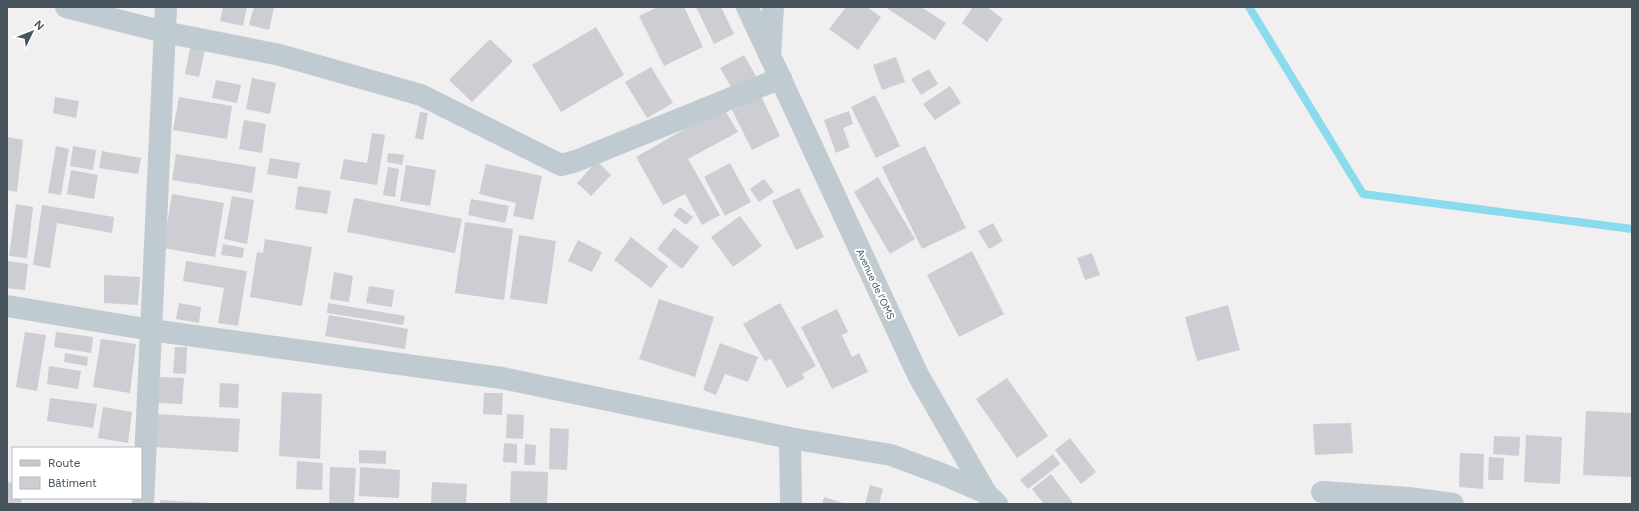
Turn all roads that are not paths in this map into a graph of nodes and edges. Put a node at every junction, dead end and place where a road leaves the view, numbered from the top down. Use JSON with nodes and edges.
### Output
{"nodes":[{"id":1,"x":66,"y":7,"type":"edge"},
{"id":2,"x":166,"y":7,"type":"edge"},
{"id":3,"x":747,"y":7,"type":"edge"},
{"id":4,"x":773,"y":7,"type":"edge"},
{"id":5,"x":164,"y":32,"type":"junction"},
{"id":6,"x":770,"y":56,"type":"junction"},
{"id":7,"x":781,"y":78,"type":"junction"},
{"id":8,"x":7,"y":306,"type":"edge"},
{"id":9,"x":151,"y":330,"type":"junction"},
{"id":10,"x":790,"y":438,"type":"junction"},
{"id":11,"x":1322,"y":492,"type":"dead end"},
{"id":12,"x":992,"y":499,"type":"edge"},
{"id":13,"x":143,"y":504,"type":"edge"},
{"id":14,"x":791,"y":504,"type":"edge"},
{"id":15,"x":1453,"y":504,"type":"edge"}],
"edges":[{"from":1,"to":5,"type":"street"},
{"from":2,"to":5,"type":"street"},
{"from":3,"to":6,"type":"street","name":"Avenue de l'OMS"},
{"from":4,"to":6,"type":"street"},
{"from":5,"to":7,"type":"street"},
{"from":5,"to":9,"type":"street"},
{"from":6,"to":7,"type":"street","name":"Avenue de l'OMS"},
{"from":7,"to":12,"type":"street","name":"Avenue de l'OMS"},
{"from":8,"to":9,"type":"street"},
{"from":9,"to":10,"type":"street"},
{"from":9,"to":13,"type":"street"},
{"from":10,"to":12,"type":"street"},
{"from":10,"to":14,"type":"street"},
{"from":11,"to":15,"type":"street"}]}
